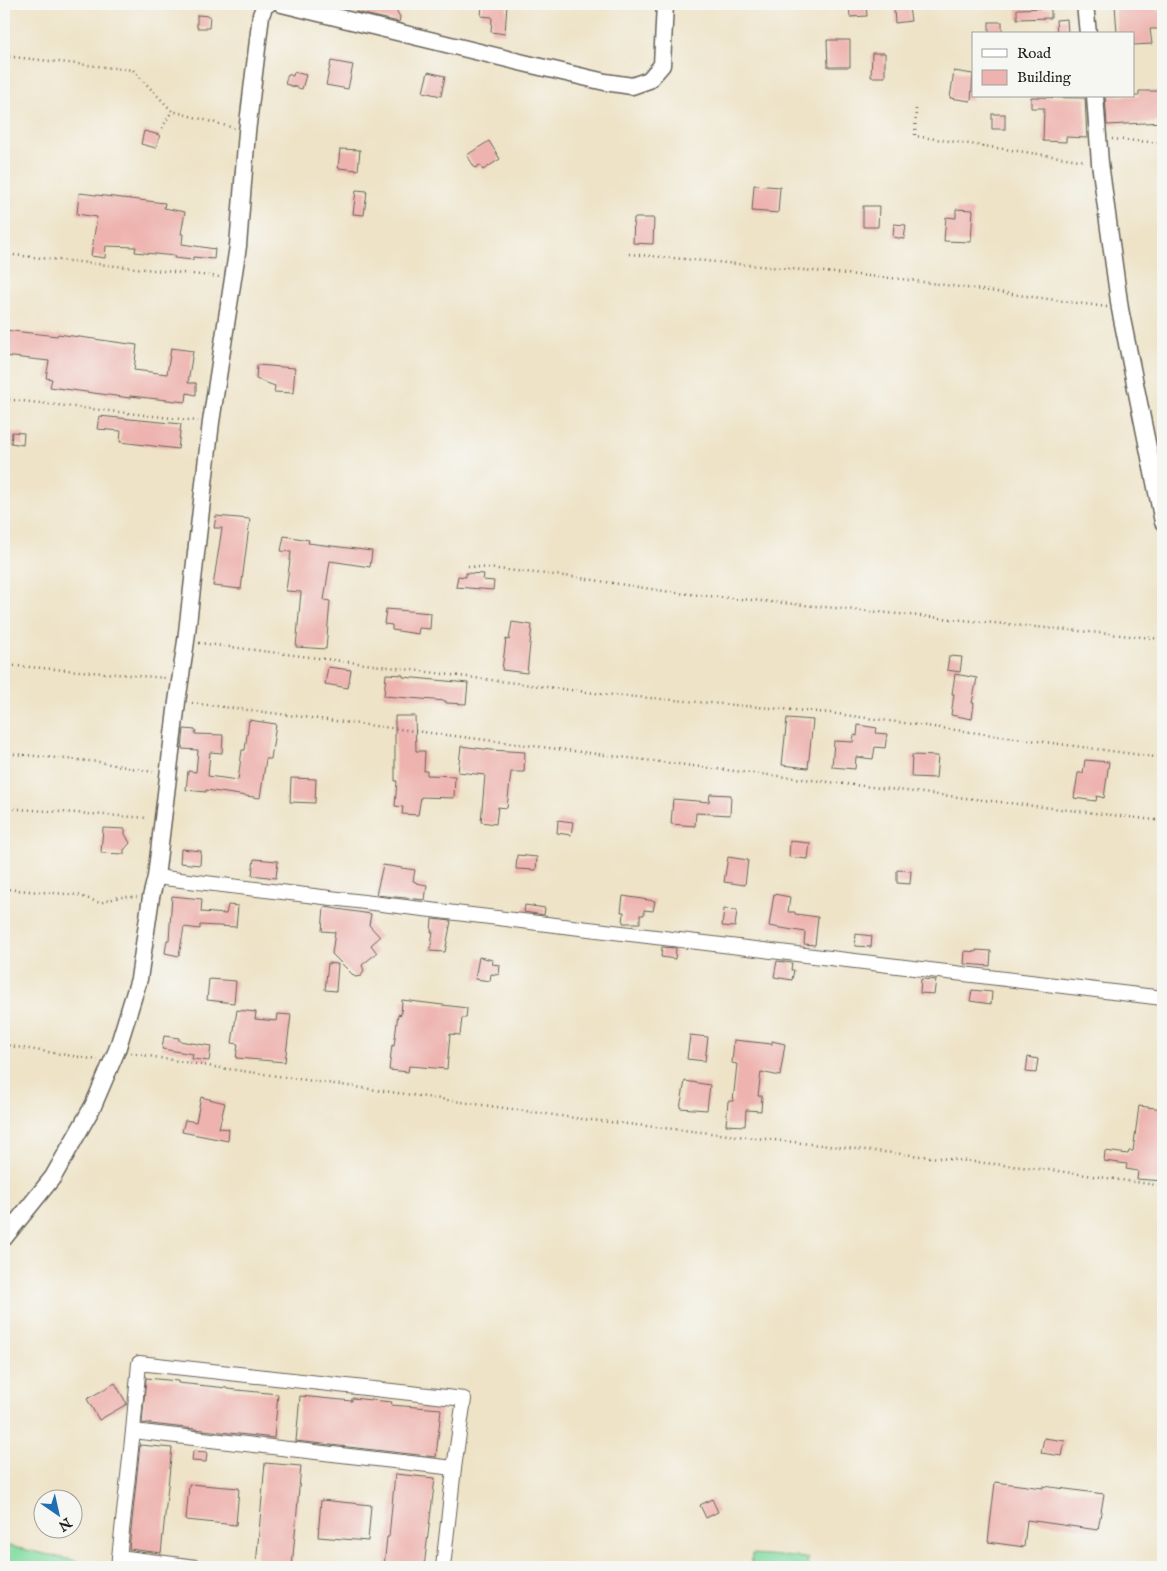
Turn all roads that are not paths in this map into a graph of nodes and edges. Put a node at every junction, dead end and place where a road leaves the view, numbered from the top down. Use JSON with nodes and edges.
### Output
{"nodes":[{"id":1,"x":268,"y":4,"type":"edge"},
{"id":2,"x":282,"y":4,"type":"edge"},
{"id":3,"x":665,"y":4,"type":"edge"},
{"id":4,"x":1085,"y":4,"type":"edge"},
{"id":5,"x":1088,"y":32,"type":"edge"},
{"id":6,"x":1095,"y":98,"type":"edge"},
{"id":7,"x":1163,"y":522,"type":"edge"},
{"id":8,"x":156,"y":877,"type":"junction"},
{"id":9,"x":1163,"y":998,"type":"edge"},
{"id":10,"x":4,"y":1238,"type":"edge"},
{"id":11,"x":134,"y":1431,"type":"junction"},
{"id":12,"x":454,"y":1468,"type":"junction"},
{"id":13,"x":118,"y":1562,"type":"edge"},
{"id":14,"x":196,"y":1567,"type":"edge"},
{"id":15,"x":443,"y":1567,"type":"edge"}],
"edges":[{"from":1,"to":8,"type":"street"},
{"from":2,"to":3,"type":"street"},
{"from":4,"to":5,"type":"street"},
{"from":6,"to":7,"type":"street"},
{"from":8,"to":9,"type":"street"},
{"from":8,"to":10,"type":"street"},
{"from":11,"to":12,"type":"street"},
{"from":11,"to":12,"type":"street"},
{"from":11,"to":13,"type":"street"},
{"from":12,"to":15,"type":"street"},
{"from":13,"to":14,"type":"street"}]}
